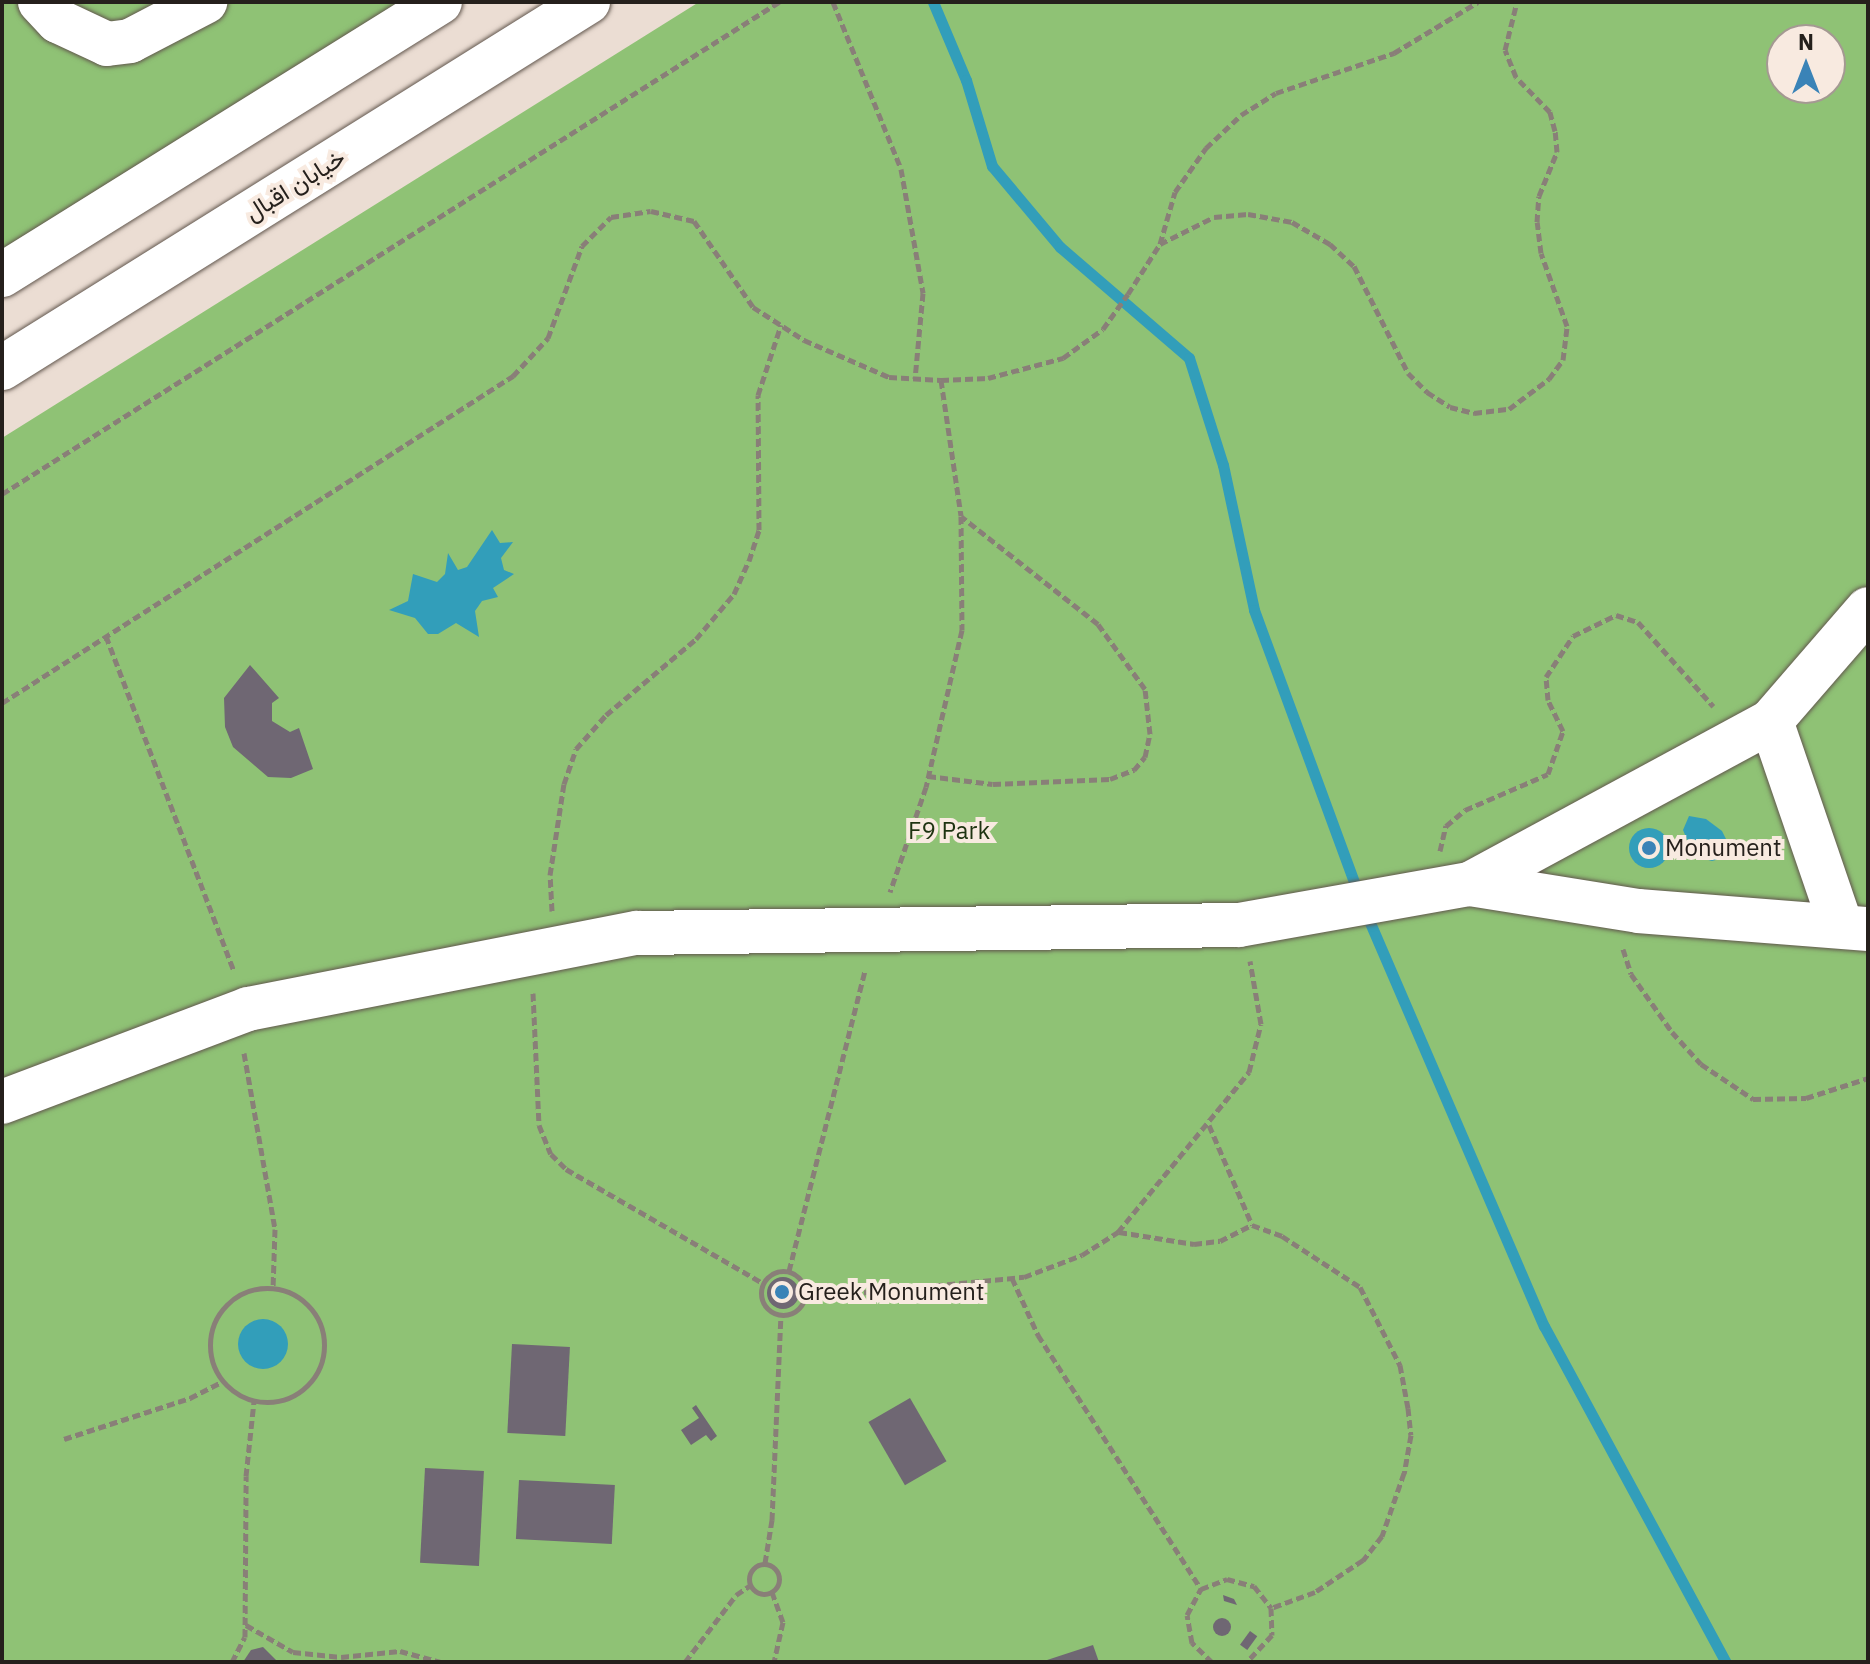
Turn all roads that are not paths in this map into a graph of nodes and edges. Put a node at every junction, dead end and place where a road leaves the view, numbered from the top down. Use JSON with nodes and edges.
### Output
{"nodes":[{"id":1,"x":40,"y":2,"type":"edge"},
{"id":2,"x":205,"y":2,"type":"edge"},
{"id":3,"x":440,"y":2,"type":"edge"},
{"id":4,"x":588,"y":2,"type":"edge"},
{"id":5,"x":2,"y":275,"type":"edge"},
{"id":6,"x":2,"y":368,"type":"edge"},
{"id":7,"x":1868,"y":609,"type":"edge"},
{"id":8,"x":1759,"y":728,"type":"junction"},
{"id":9,"x":1442,"y":888,"type":"junction"},
{"id":10,"x":1854,"y":926,"type":"edge"},
{"id":11,"x":2,"y":1102,"type":"edge"}],
"edges":[{"from":1,"to":2,"type":"street"},
{"from":3,"to":5,"type":"street"},
{"from":4,"to":6,"type":"street","name":"خیابان اقبال"},
{"from":7,"to":8,"type":"street"},
{"from":8,"to":9,"type":"street"},
{"from":8,"to":10,"type":"street"},
{"from":9,"to":10,"type":"street"},
{"from":9,"to":11,"type":"street"}]}
